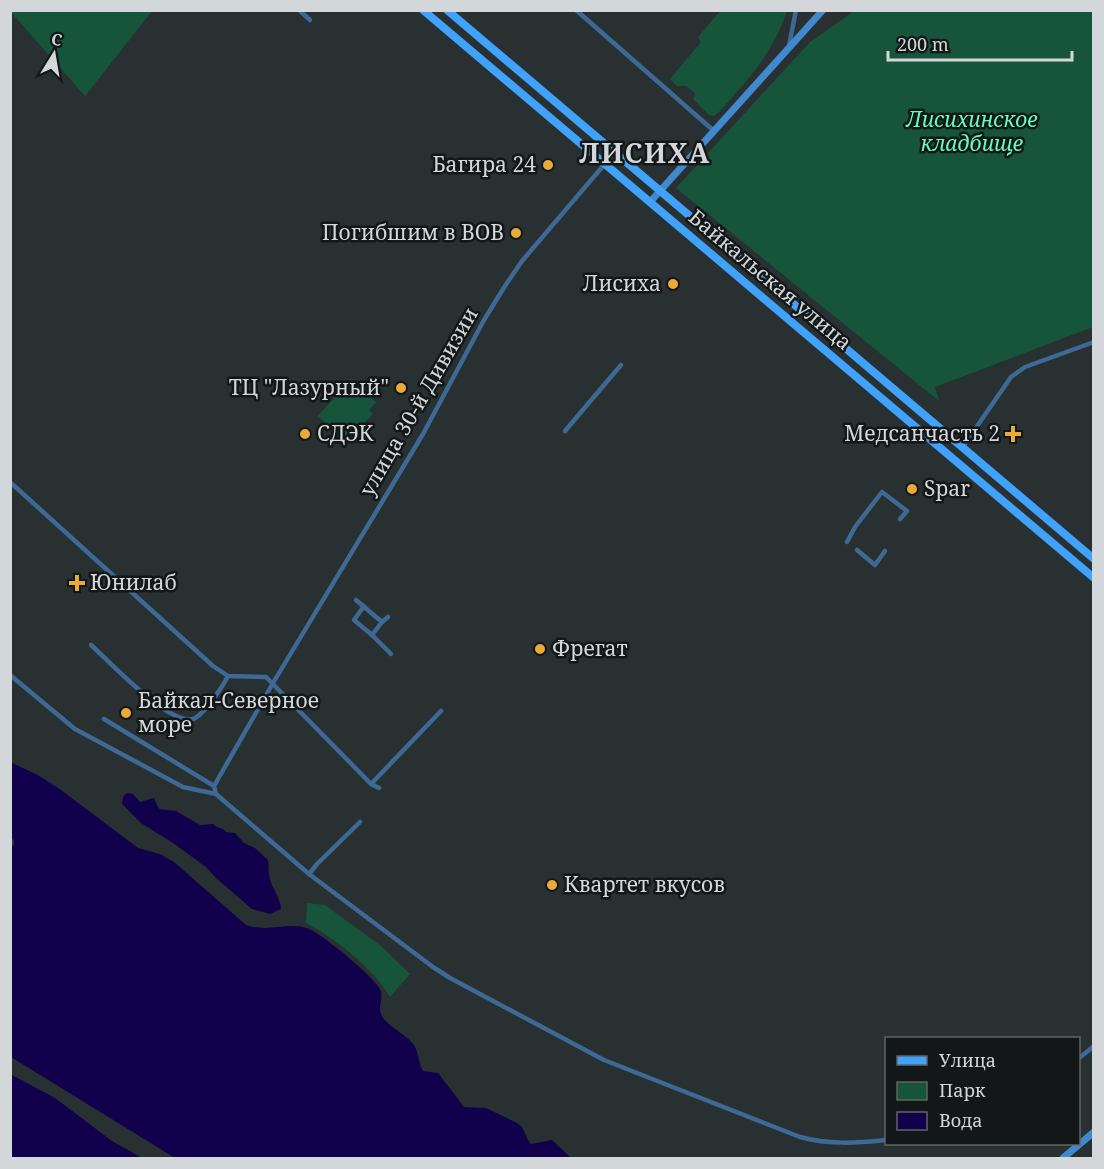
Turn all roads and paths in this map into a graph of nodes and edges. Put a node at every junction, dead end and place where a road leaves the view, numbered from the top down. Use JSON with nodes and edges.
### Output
{"nodes":[{"id":1,"x":299,"y":10,"type":"edge"},
{"id":2,"x":423,"y":10,"type":"edge"},
{"id":3,"x":447,"y":10,"type":"edge"},
{"id":4,"x":576,"y":10,"type":"edge"},
{"id":5,"x":796,"y":10,"type":"edge"},
{"id":6,"x":823,"y":10,"type":"edge"},
{"id":7,"x":310,"y":20,"type":"dead end"},
{"id":8,"x":789,"y":46,"type":"junction"},
{"id":9,"x":714,"y":132,"type":"junction"},
{"id":10,"x":615,"y":152,"type":"junction"},
{"id":11,"x":604,"y":164,"type":"junction"},
{"id":12,"x":660,"y":190,"type":"junction"},
{"id":13,"x":650,"y":202,"type":"junction"},
{"id":14,"x":1094,"y":342,"type":"edge"},
{"id":15,"x":621,"y":365,"type":"dead end"},
{"id":16,"x":565,"y":431,"type":"dead end"},
{"id":17,"x":962,"y":448,"type":"junction"},
{"id":18,"x":10,"y":482,"type":"edge"},
{"id":19,"x":900,"y":519,"type":"dead end"},
{"id":20,"x":846,"y":542,"type":"dead end"},
{"id":21,"x":857,"y":550,"type":"dead end"},
{"id":22,"x":885,"y":551,"type":"dead end"},
{"id":23,"x":1094,"y":559,"type":"edge"},
{"id":24,"x":1094,"y":578,"type":"edge"},
{"id":25,"x":356,"y":600,"type":"dead end"},
{"id":26,"x":364,"y":606,"type":"junction"},
{"id":27,"x":388,"y":617,"type":"dead end"},
{"id":28,"x":382,"y":622,"type":"junction"},
{"id":29,"x":372,"y":635,"type":"junction"},
{"id":30,"x":91,"y":645,"type":"dead end"},
{"id":31,"x":391,"y":654,"type":"dead end"},
{"id":32,"x":10,"y":675,"type":"edge"},
{"id":33,"x":228,"y":676,"type":"junction"},
{"id":34,"x":273,"y":683,"type":"junction"},
{"id":35,"x":441,"y":711,"type":"dead end"},
{"id":36,"x":104,"y":719,"type":"dead end"},
{"id":37,"x":371,"y":784,"type":"junction"},
{"id":38,"x":214,"y":786,"type":"junction"},
{"id":39,"x":379,"y":788,"type":"dead end"},
{"id":40,"x":216,"y":794,"type":"junction"},
{"id":41,"x":360,"y":822,"type":"dead end"},
{"id":42,"x":309,"y":874,"type":"junction"},
{"id":43,"x":1094,"y":1046,"type":"edge"},
{"id":44,"x":1080,"y":1057,"type":"edge"},
{"id":45,"x":1094,"y":1132,"type":"edge"},
{"id":46,"x":885,"y":1140,"type":"edge"},
{"id":47,"x":1080,"y":1144,"type":"edge"},
{"id":48,"x":1079,"y":1145,"type":"edge"},
{"id":49,"x":1064,"y":1158,"type":"edge"}],
"edges":[{"from":1,"to":7,"type":"street"},
{"from":2,"to":11,"type":"main road","name":"Байкальская улица"},
{"from":3,"to":10,"type":"main road","name":"Байкальская улица"},
{"from":4,"to":9,"type":"street"},
{"from":5,"to":8,"type":"street"},
{"from":6,"to":8,"type":"main road"},
{"from":8,"to":9,"type":"main road"},
{"from":9,"to":12,"type":"main road"},
{"from":10,"to":11,"type":"street","name":"улица 30-й Дивизии"},
{"from":10,"to":12,"type":"main road","name":"Байкальская улица"},
{"from":11,"to":13,"type":"main road","name":"Байкальская улица"},
{"from":11,"to":34,"type":"street","name":"улица 30-й Дивизии"},
{"from":12,"to":13,"type":"main road"},
{"from":12,"to":17,"type":"main road","name":"Байкальская улица"},
{"from":13,"to":24,"type":"main road","name":"Байкальская улица"},
{"from":14,"to":17,"type":"street"},
{"from":15,"to":16,"type":"street"},
{"from":17,"to":23,"type":"main road","name":"Байкальская улица"},
{"from":18,"to":33,"type":"street"},
{"from":19,"to":20,"type":"street"},
{"from":21,"to":22,"type":"street"},
{"from":25,"to":26,"type":"street"},
{"from":26,"to":28,"type":"street"},
{"from":26,"to":29,"type":"street"},
{"from":27,"to":28,"type":"street"},
{"from":28,"to":29,"type":"street"},
{"from":29,"to":31,"type":"street"},
{"from":30,"to":33,"type":"street"},
{"from":32,"to":40,"type":"street"},
{"from":33,"to":34,"type":"street"},
{"from":34,"to":37,"type":"street"},
{"from":34,"to":38,"type":"street","name":"улица 30-й Дивизии"},
{"from":35,"to":37,"type":"street"},
{"from":36,"to":38,"type":"street"},
{"from":37,"to":39,"type":"street"},
{"from":38,"to":40,"type":"street"},
{"from":40,"to":42,"type":"street"},
{"from":41,"to":42,"type":"street"},
{"from":42,"to":46,"type":"street"},
{"from":43,"to":44,"type":"street"},
{"from":45,"to":47,"type":"main road"},
{"from":48,"to":49,"type":"main road"}]}
